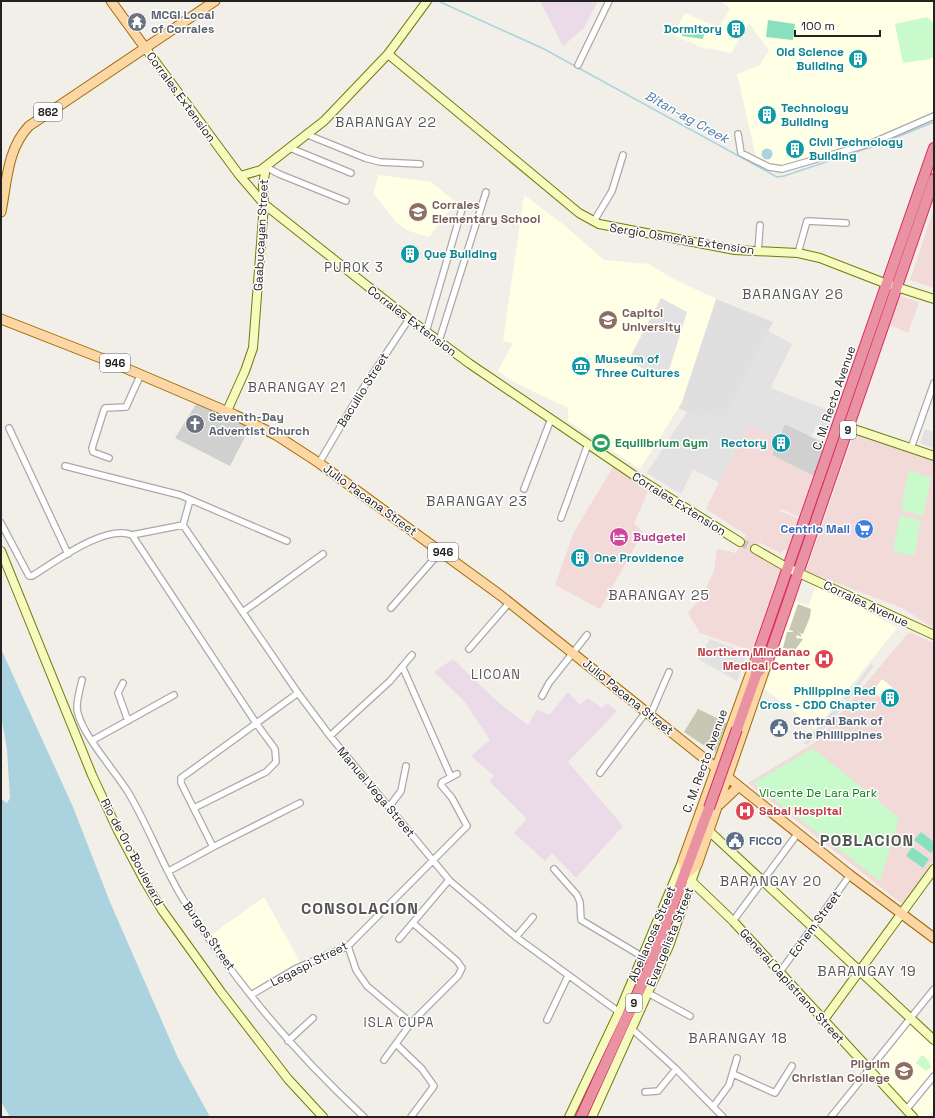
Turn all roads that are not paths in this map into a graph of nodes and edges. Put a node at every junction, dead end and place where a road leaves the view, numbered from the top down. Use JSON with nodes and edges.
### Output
{"nodes":[{"id":1,"x":111,"y":1,"type":"edge"},
{"id":2,"x":215,"y":1,"type":"edge"},
{"id":3,"x":427,"y":1,"type":"edge"},
{"id":4,"x":609,"y":1,"type":"edge"},
{"id":5,"x":146,"y":49,"type":"junction"},
{"id":6,"x":388,"y":54,"type":"junction"},
{"id":7,"x":578,"y":66,"type":"dead end"},
{"id":8,"x":934,"y":116,"type":"edge"},
{"id":9,"x":308,"y":134,"type":"junction"},
{"id":10,"x":738,"y":134,"type":"dead end"},
{"id":11,"x":290,"y":148,"type":"junction"},
{"id":12,"x":934,"y":148,"type":"edge"},
{"id":13,"x":623,"y":155,"type":"dead end"},
{"id":14,"x":420,"y":164,"type":"dead end"},
{"id":15,"x":266,"y":167,"type":"junction"},
{"id":16,"x":351,"y":173,"type":"dead end"},
{"id":17,"x":240,"y":176,"type":"junction"},
{"id":18,"x":934,"y":179,"type":"edge"},
{"id":19,"x":486,"y":192,"type":"dead end"},
{"id":20,"x":346,"y":201,"type":"dead end"},
{"id":21,"x":264,"y":204,"type":"junction"},
{"id":22,"x":462,"y":208,"type":"dead end"},
{"id":23,"x":1,"y":212,"type":"edge"},
{"id":24,"x":594,"y":221,"type":"junction"},
{"id":25,"x":846,"y":223,"type":"dead end"},
{"id":26,"x":760,"y":225,"type":"dead end"},
{"id":27,"x":758,"y":252,"type":"junction"},
{"id":28,"x":798,"y":253,"type":"junction"},
{"id":29,"x":892,"y":286,"type":"junction"},
{"id":30,"x":934,"y":299,"type":"edge"},
{"id":31,"x":1,"y":319,"type":"edge"},
{"id":32,"x":409,"y":319,"type":"junction"},
{"id":33,"x":426,"y":332,"type":"junction"},
{"id":34,"x":439,"y":341,"type":"junction"},
{"id":35,"x":141,"y":374,"type":"junction"},
{"id":36,"x":934,"y":383,"type":"edge"},
{"id":37,"x":227,"y":411,"type":"junction"},
{"id":38,"x":551,"y":419,"type":"junction"},
{"id":39,"x":848,"y":427,"type":"junction"},
{"id":40,"x":10,"y":428,"type":"dead end"},
{"id":41,"x":588,"y":444,"type":"junction"},
{"id":42,"x":911,"y":448,"type":"junction"},
{"id":43,"x":934,"y":456,"type":"edge"},
{"id":44,"x":109,"y":458,"type":"dead end"},
{"id":45,"x":319,"y":463,"type":"junction"},
{"id":46,"x":65,"y":466,"type":"dead end"},
{"id":47,"x":524,"y":489,"type":"dead end"},
{"id":48,"x":190,"y":500,"type":"junction"},
{"id":49,"x":561,"y":518,"type":"dead end"},
{"id":50,"x":1,"y":523,"type":"edge"},
{"id":51,"x":183,"y":525,"type":"junction"},
{"id":52,"x":132,"y":535,"type":"junction"},
{"id":53,"x":287,"y":540,"type":"dead end"},
{"id":54,"x":740,"y":542,"type":"tunnel mouth"},
{"id":55,"x":755,"y":549,"type":"tunnel mouth"},
{"id":56,"x":1,"y":551,"type":"edge"},
{"id":57,"x":441,"y":551,"type":"junction"},
{"id":58,"x":68,"y":554,"type":"junction"},
{"id":59,"x":323,"y":554,"type":"dead end"},
{"id":60,"x":788,"y":568,"type":"junction"},
{"id":61,"x":799,"y":572,"type":"junction"},
{"id":62,"x":509,"y":603,"type":"junction"},
{"id":63,"x":391,"y":608,"type":"dead end"},
{"id":64,"x":244,"y":612,"type":"junction"},
{"id":65,"x":587,"y":635,"type":"dead end"},
{"id":66,"x":934,"y":635,"type":"edge"},
{"id":67,"x":469,"y":649,"type":"dead end"},
{"id":68,"x":412,"y":654,"type":"dead end"},
{"id":69,"x":573,"y":654,"type":"junction"},
{"id":70,"x":757,"y":656,"type":"junction"},
{"id":71,"x":768,"y":660,"type":"junction"},
{"id":72,"x":402,"y":668,"type":"junction"},
{"id":73,"x":669,"y":672,"type":"dead end"},
{"id":74,"x":756,"y":675,"type":"junction"},
{"id":75,"x":82,"y":680,"type":"dead end"},
{"id":76,"x":122,"y":683,"type":"dead end"},
{"id":77,"x":298,"y":693,"type":"junction"},
{"id":78,"x":174,"y":695,"type":"dead end"},
{"id":79,"x":542,"y":696,"type":"dead end"},
{"id":80,"x":648,"y":714,"type":"junction"},
{"id":81,"x":128,"y":721,"type":"junction"},
{"id":82,"x":256,"y":724,"type":"junction"},
{"id":83,"x":330,"y":736,"type":"junction"},
{"id":84,"x":93,"y":740,"type":"junction"},
{"id":85,"x":406,"y":766,"type":"dead end"},
{"id":86,"x":716,"y":768,"type":"junction"},
{"id":87,"x":600,"y":772,"type":"dead end"},
{"id":88,"x":457,"y":774,"type":"dead end"},
{"id":89,"x":728,"y":776,"type":"junction"},
{"id":90,"x":451,"y":777,"type":"junction"},
{"id":91,"x":739,"y":786,"type":"junction"},
{"id":92,"x":300,"y":803,"type":"dead end"},
{"id":93,"x":713,"y":807,"type":"junction"},
{"id":94,"x":194,"y":808,"type":"junction"},
{"id":95,"x":389,"y":808,"type":"junction"},
{"id":96,"x":709,"y":831,"type":"junction"},
{"id":97,"x":798,"y":833,"type":"junction"},
{"id":98,"x":213,"y":846,"type":"junction"},
{"id":99,"x":683,"y":860,"type":"junction"},
{"id":100,"x":433,"y":862,"type":"junction"},
{"id":101,"x":554,"y":869,"type":"dead end"},
{"id":102,"x":934,"y":869,"type":"edge"},
{"id":103,"x":168,"y":871,"type":"junction"},
{"id":104,"x":850,"y":875,"type":"junction"},
{"id":105,"x":689,"y":878,"type":"junction"},
{"id":106,"x":449,"y":880,"type":"junction"},
{"id":107,"x":763,"y":881,"type":"junction"},
{"id":108,"x":902,"y":914,"type":"junction"},
{"id":109,"x":533,"y":917,"type":"dead end"},
{"id":110,"x":733,"y":921,"type":"junction"},
{"id":111,"x":414,"y":924,"type":"junction"},
{"id":112,"x":813,"y":927,"type":"junction"},
{"id":113,"x":516,"y":937,"type":"junction"},
{"id":114,"x":934,"y":938,"type":"edge"},
{"id":115,"x":400,"y":939,"type":"dead end"},
{"id":116,"x":348,"y":946,"type":"junction"},
{"id":117,"x":643,"y":957,"type":"junction"},
{"id":118,"x":780,"y":972,"type":"junction"},
{"id":119,"x":860,"y":972,"type":"junction"},
{"id":120,"x":568,"y":976,"type":"junction"},
{"id":121,"x":934,"y":989,"type":"edge"},
{"id":122,"x":648,"y":993,"type":"junction"},
{"id":123,"x":251,"y":995,"type":"junction"},
{"id":124,"x":619,"y":1012,"type":"junction"},
{"id":125,"x":690,"y":1016,"type":"dead end"},
{"id":126,"x":313,"y":1018,"type":"dead end"},
{"id":127,"x":910,"y":1018,"type":"junction"},
{"id":128,"x":547,"y":1020,"type":"dead end"},
{"id":129,"x":823,"y":1021,"type":"junction"},
{"id":130,"x":411,"y":1023,"type":"junction"},
{"id":131,"x":632,"y":1029,"type":"junction"},
{"id":132,"x":934,"y":1040,"type":"edge"},
{"id":133,"x":288,"y":1041,"type":"junction"},
{"id":134,"x":396,"y":1044,"type":"junction"},
{"id":135,"x":737,"y":1058,"type":"dead end"},
{"id":136,"x":384,"y":1060,"type":"dead end"},
{"id":137,"x":792,"y":1066,"type":"dead end"},
{"id":138,"x":676,"y":1069,"type":"junction"},
{"id":139,"x":869,"y":1070,"type":"junction"},
{"id":140,"x":733,"y":1074,"type":"junction"},
{"id":141,"x":934,"y":1076,"type":"edge"},
{"id":142,"x":645,"y":1092,"type":"dead end"},
{"id":143,"x":713,"y":1108,"type":"junction"},
{"id":144,"x":906,"y":1110,"type":"junction"},
{"id":145,"x":721,"y":1116,"type":"edge"},
{"id":146,"x":324,"y":1117,"type":"edge"},
{"id":147,"x":364,"y":1117,"type":"edge"},
{"id":148,"x":411,"y":1117,"type":"edge"},
{"id":149,"x":569,"y":1117,"type":"edge"},
{"id":150,"x":581,"y":1117,"type":"edge"},
{"id":151,"x":592,"y":1117,"type":"edge"},
{"id":152,"x":831,"y":1117,"type":"edge"},
{"id":153,"x":913,"y":1117,"type":"edge"}],
"edges":[{"from":1,"to":5,"type":"main road","name":"Corrales Extension"},
{"from":2,"to":5,"type":"main road","number":"862"},
{"from":3,"to":6,"type":"main road","name":"Gaabucayan Street"},
{"from":4,"to":7,"type":"street"},
{"from":5,"to":17,"type":"main road","name":"Corrales Extension"},
{"from":5,"to":23,"type":"main road","number":"862"},
{"from":6,"to":9,"type":"main road","name":"Gaabucayan Street"},
{"from":6,"to":24,"type":"main road","name":"Sergio Osmeña Extension"},
{"from":8,"to":10,"type":"street"},
{"from":9,"to":11,"type":"main road","name":"Gaabucayan Street"},
{"from":9,"to":14,"type":"street"},
{"from":11,"to":15,"type":"main road","name":"Gaabucayan Street"},
{"from":11,"to":16,"type":"street"},
{"from":12,"to":29,"type":"highway","name":"C. M. Recto Avenue","number":"9"},
{"from":13,"to":24,"type":"street"},
{"from":15,"to":17,"type":"main road"},
{"from":15,"to":20,"type":"street"},
{"from":15,"to":21,"type":"main road","name":"Gaabucayan Street"},
{"from":17,"to":21,"type":"main road","name":"Corrales Extension"},
{"from":18,"to":29,"type":"highway","name":"C. M. Recto Avenue","number":"9"},
{"from":19,"to":34,"type":"street"},
{"from":21,"to":32,"type":"main road","name":"Corrales Extension"},
{"from":21,"to":37,"type":"main road","name":"Gaabucayan Street"},
{"from":22,"to":33,"type":"street"},
{"from":24,"to":27,"type":"main road","name":"Sergio Osmeña Extension"},
{"from":25,"to":28,"type":"street"},
{"from":26,"to":27,"type":"street"},
{"from":27,"to":28,"type":"main road","name":"Sergio Osmeña Extension"},
{"from":28,"to":29,"type":"main road","name":"Sergio Osmeña Extension"},
{"from":29,"to":30,"type":"main road","name":"Sergio Osmeña Extension"},
{"from":29,"to":39,"type":"highway","name":"C. M. Recto Avenue","number":"9"},
{"from":29,"to":60,"type":"highway","name":"C. M. Recto Avenue","number":"9"},
{"from":31,"to":35,"type":"main road","name":"Julio Pacana Street","number":"946"},
{"from":32,"to":33,"type":"main road","name":"Corrales Extension"},
{"from":32,"to":45,"type":"street","name":"Bacullio Street"},
{"from":33,"to":34,"type":"main road","name":"Corrales Extension"},
{"from":34,"to":38,"type":"main road","name":"Corrales Extension"},
{"from":35,"to":37,"type":"main road","name":"Julio Pacana Street","number":"946"},
{"from":35,"to":44,"type":"street"},
{"from":36,"to":42,"type":"street"},
{"from":37,"to":45,"type":"main road","name":"Julio Pacana Street","number":"946"},
{"from":38,"to":41,"type":"main road","name":"Corrales Extension"},
{"from":38,"to":47,"type":"street"},
{"from":39,"to":42,"type":"main road"},
{"from":39,"to":61,"type":"highway","name":"C. M. Recto Avenue","number":"9"},
{"from":40,"to":58,"type":"street"},
{"from":41,"to":49,"type":"street"},
{"from":41,"to":54,"type":"main road","name":"Corrales Extension"},
{"from":42,"to":43,"type":"main road"},
{"from":45,"to":57,"type":"main road","name":"Julio Pacana Street","number":"946"},
{"from":46,"to":48,"type":"street"},
{"from":48,"to":51,"type":"street"},
{"from":48,"to":53,"type":"street"},
{"from":50,"to":58,"type":"street"},
{"from":51,"to":52,"type":"street"},
{"from":51,"to":64,"type":"street","name":"Manuel Vega Street"},
{"from":52,"to":58,"type":"street"},
{"from":52,"to":82,"type":"street"},
{"from":55,"to":60,"type":"main road"},
{"from":56,"to":146,"type":"main road","name":"Rio de Oro Boulevard"},
{"from":57,"to":62,"type":"main road","name":"Julio Pacana Street","number":"946"},
{"from":57,"to":63,"type":"street"},
{"from":59,"to":64,"type":"street"},
{"from":60,"to":61,"type":"main road","name":"Corrales Avenue"},
{"from":60,"to":70,"type":"highway","name":"C. M. Recto Avenue","number":"9"},
{"from":61,"to":66,"type":"main road","name":"Corrales Avenue"},
{"from":61,"to":71,"type":"highway","name":"C. M. Recto Avenue","number":"9"},
{"from":62,"to":67,"type":"street"},
{"from":62,"to":69,"type":"main road","name":"Julio Pacana Street","number":"946"},
{"from":64,"to":77,"type":"street","name":"Manuel Vega Street"},
{"from":65,"to":69,"type":"street"},
{"from":68,"to":72,"type":"street"},
{"from":69,"to":79,"type":"street"},
{"from":69,"to":80,"type":"main road","name":"Julio Pacana Street","number":"946"},
{"from":70,"to":74,"type":"highway","name":"C. M. Recto Avenue","number":"9"},
{"from":70,"to":86,"type":"main road","name":"C. M. Recto Avenue","number":"9"},
{"from":71,"to":74,"type":"highway","name":"C. M. Recto Avenue","number":"9"},
{"from":71,"to":89,"type":"main road","name":"C. M. Recto Avenue","number":"9"},
{"from":72,"to":83,"type":"street"},
{"from":72,"to":90,"type":"street"},
{"from":73,"to":80,"type":"street"},
{"from":74,"to":93,"type":"highway","name":"C. M. Recto Avenue","number":"9","bridge":true},
{"from":75,"to":84,"type":"street","name":"Burgos Street"},
{"from":76,"to":81,"type":"street"},
{"from":77,"to":82,"type":"street"},
{"from":77,"to":83,"type":"street","name":"Manuel Vega Street"},
{"from":78,"to":81,"type":"street"},
{"from":80,"to":86,"type":"main road","name":"Julio Pacana Street","number":"946"},
{"from":80,"to":87,"type":"street"},
{"from":81,"to":84,"type":"street"},
{"from":82,"to":94,"type":"street"},
{"from":82,"to":94,"type":"street"},
{"from":83,"to":95,"type":"street","name":"Manuel Vega Street"},
{"from":84,"to":103,"type":"street","name":"Burgos Street"},
{"from":85,"to":95,"type":"street"},
{"from":86,"to":89,"type":"main road","name":"Julio Pacana Street"},
{"from":86,"to":99,"type":"main road","name":"C. M. Recto Avenue","number":"9"},
{"from":88,"to":90,"type":"street"},
{"from":89,"to":91,"type":"main road","name":"Julio Pacana Street"},
{"from":89,"to":93,"type":"main road","name":"C. M. Recto Avenue","number":"9"},
{"from":90,"to":100,"type":"street","name":"Legaspi Street"},
{"from":91,"to":93,"type":"main road"},
{"from":91,"to":97,"type":"main road","name":"Julio Pacana Street"},
{"from":92,"to":98,"type":"street"},
{"from":93,"to":96,"type":"main road","name":"C. M. Recto Avenue","number":"9"},
{"from":93,"to":105,"type":"highway","name":"C. M. Recto Avenue","number":"9"},
{"from":94,"to":98,"type":"street"},
{"from":95,"to":100,"type":"street","name":"Manuel Vega Street"},
{"from":96,"to":105,"type":"main road","name":"C. M. Recto Avenue","number":"9"},
{"from":96,"to":107,"type":"main road"},
{"from":97,"to":104,"type":"main road","name":"Julio Pacana Street"},
{"from":97,"to":107,"type":"street"},
{"from":98,"to":103,"type":"street"},
{"from":99,"to":105,"type":"main road"},
{"from":99,"to":117,"type":"main road","name":"Abellanosa Street"},
{"from":100,"to":106,"type":"street","name":"Manuel Vega Street"},
{"from":100,"to":116,"type":"street","name":"Legaspi Street"},
{"from":101,"to":117,"type":"street"},
{"from":102,"to":108,"type":"main road"},
{"from":103,"to":123,"type":"street","name":"Burgos Street"},
{"from":104,"to":108,"type":"main road","name":"Julio Pacana Street"},
{"from":104,"to":112,"type":"street","name":"Echem Street"},
{"from":105,"to":110,"type":"main road","name":"General Capistrano Street"},
{"from":105,"to":122,"type":"main road","name":"Evangelista Street"},
{"from":105,"to":150,"type":"highway","name":"C. M. Recto Avenue","number":"9"},
{"from":106,"to":111,"type":"street"},
{"from":106,"to":113,"type":"street","name":"Manuel Vega Street"},
{"from":107,"to":110,"type":"street"},
{"from":107,"to":112,"type":"main road"},
{"from":108,"to":114,"type":"main road","name":"Julio Pacana Street"},
{"from":108,"to":119,"type":"main road"},
{"from":109,"to":113,"type":"street"},
{"from":110,"to":118,"type":"main road","name":"General Capistrano Street"},
{"from":111,"to":115,"type":"street"},
{"from":111,"to":130,"type":"street"},
{"from":112,"to":118,"type":"street","name":"Echem Street"},
{"from":112,"to":119,"type":"main road"},
{"from":113,"to":120,"type":"street","name":"Manuel Vega Street"},
{"from":116,"to":123,"type":"street","name":"Legaspi Street"},
{"from":116,"to":130,"type":"street"},
{"from":117,"to":124,"type":"main road","name":"Abellanosa Street"},
{"from":118,"to":129,"type":"main road","name":"General Capistrano Street"},
{"from":119,"to":127,"type":"main road"},
{"from":119,"to":129,"type":"main road"},
{"from":120,"to":124,"type":"street","name":"Manuel Vega Street"},
{"from":120,"to":128,"type":"street"},
{"from":121,"to":127,"type":"street"},
{"from":122,"to":125,"type":"street"},
{"from":122,"to":131,"type":"main road","name":"Evangelista Street"},
{"from":123,"to":133,"type":"street","name":"Burgos Street"},
{"from":124,"to":149,"type":"main road","name":"Abellanosa Street"},
{"from":126,"to":133,"type":"street"},
{"from":127,"to":132,"type":"main road"},
{"from":127,"to":139,"type":"street"},
{"from":129,"to":139,"type":"main road","name":"General Capistrano Street"},
{"from":130,"to":134,"type":"street"},
{"from":131,"to":138,"type":"street"},
{"from":131,"to":151,"type":"main road","name":"Evangelista Street"},
{"from":133,"to":147,"type":"street","name":"Burgos Street"},
{"from":134,"to":136,"type":"street"},
{"from":134,"to":148,"type":"street"},
{"from":135,"to":140,"type":"street"},
{"from":137,"to":140,"type":"street"},
{"from":138,"to":142,"type":"street"},
{"from":138,"to":143,"type":"street"},
{"from":139,"to":144,"type":"main road","name":"General Capistrano Street"},
{"from":139,"to":152,"type":"street"},
{"from":140,"to":143,"type":"street"},
{"from":141,"to":144,"type":"street"},
{"from":143,"to":145,"type":"street"},
{"from":144,"to":153,"type":"main road","name":"General Capistrano Street"}]}
